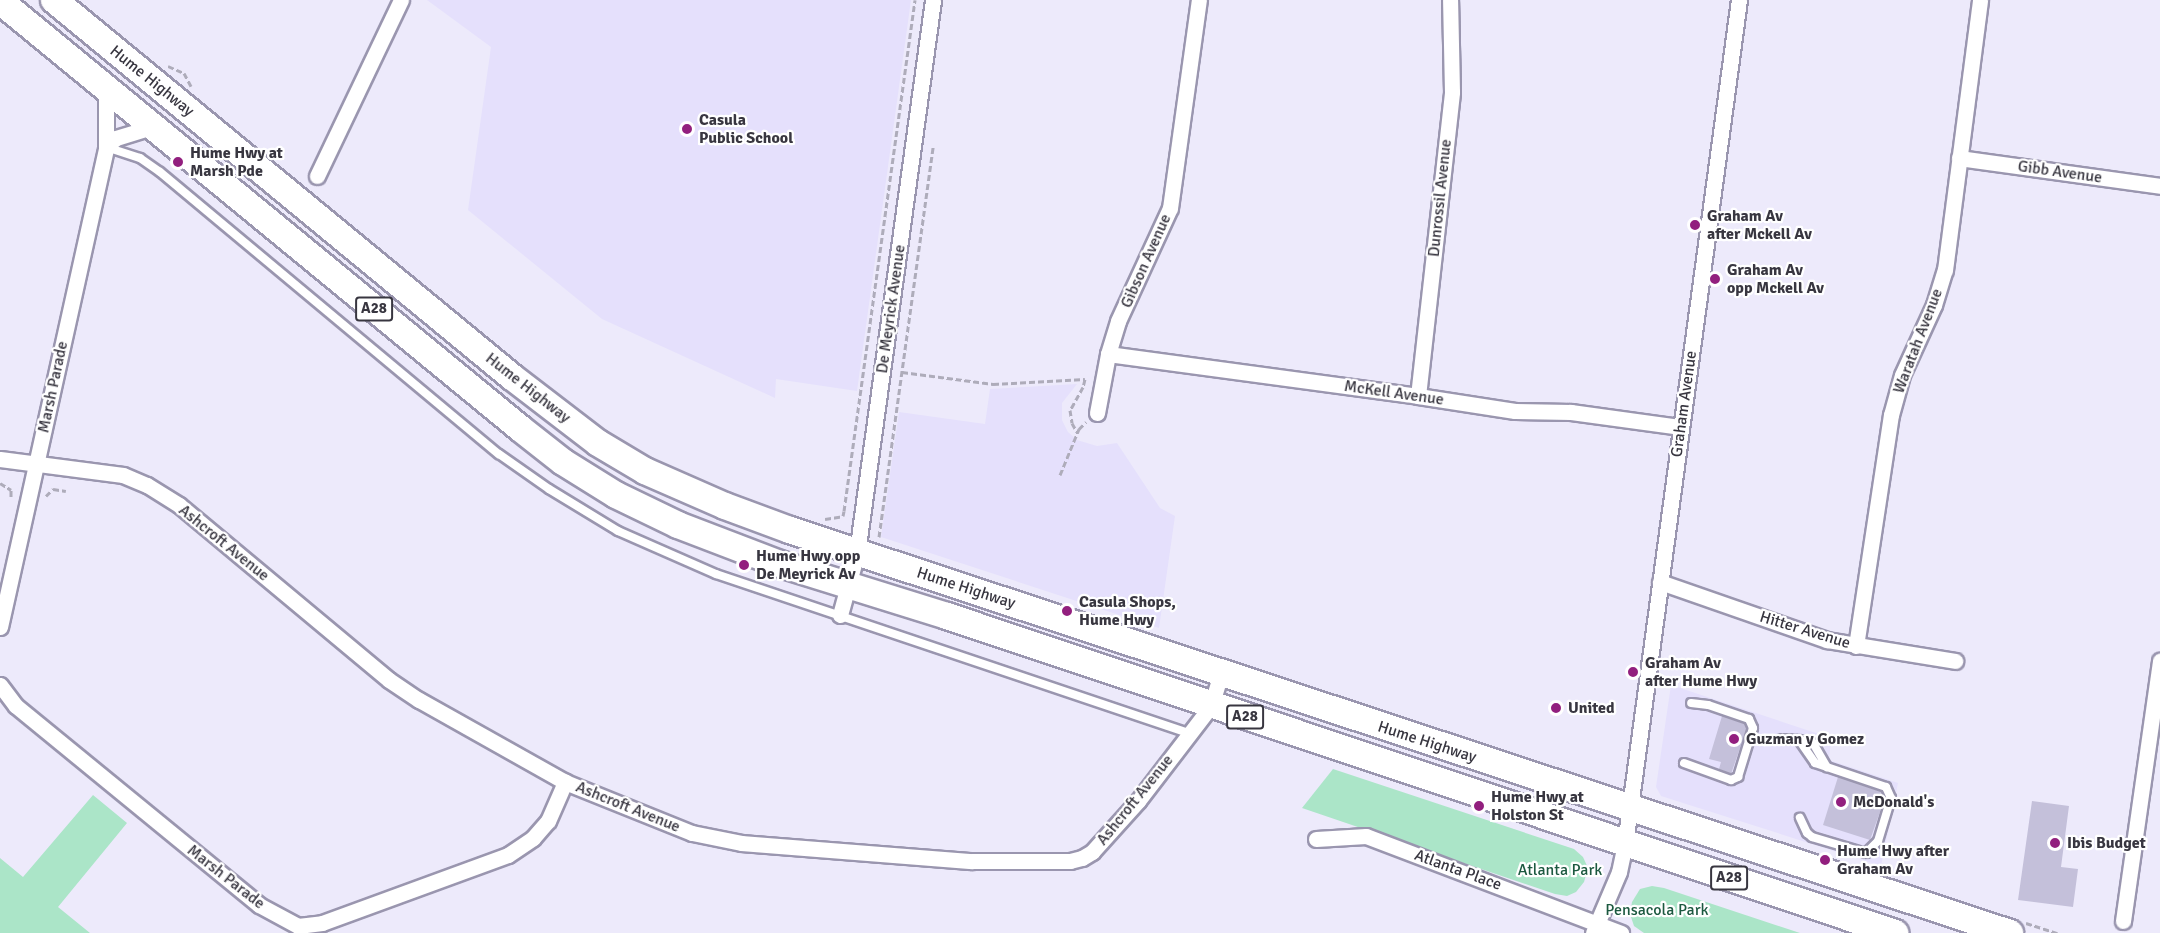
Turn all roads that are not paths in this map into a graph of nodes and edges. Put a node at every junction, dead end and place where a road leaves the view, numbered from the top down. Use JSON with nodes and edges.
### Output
{"nodes":[{"id":1,"x":0,"y":0,"type":"edge"},
{"id":2,"x":54,"y":0,"type":"edge"},
{"id":3,"x":401,"y":0,"type":"edge"},
{"id":4,"x":933,"y":0,"type":"edge"},
{"id":5,"x":1199,"y":0,"type":"edge"},
{"id":6,"x":1450,"y":0,"type":"edge"},
{"id":7,"x":1739,"y":0,"type":"edge"},
{"id":8,"x":1980,"y":0,"type":"edge"},
{"id":9,"x":106,"y":88,"type":"junction"},
{"id":10,"x":152,"y":127,"type":"junction"},
{"id":11,"x":106,"y":147,"type":"junction"},
{"id":12,"x":1959,"y":158,"type":"junction"},
{"id":13,"x":317,"y":176,"type":"dead end"},
{"id":14,"x":2160,"y":186,"type":"edge"},
{"id":15,"x":1108,"y":354,"type":"junction"},
{"id":16,"x":1418,"y":396,"type":"junction"},
{"id":17,"x":1097,"y":413,"type":"road end"},
{"id":18,"x":1681,"y":427,"type":"junction"},
{"id":19,"x":0,"y":459,"type":"edge"},
{"id":20,"x":36,"y":464,"type":"junction"},
{"id":21,"x":857,"y":553,"type":"junction"},
{"id":22,"x":1660,"y":582,"type":"junction"},
{"id":23,"x":850,"y":587,"type":"junction"},
{"id":24,"x":840,"y":615,"type":"junction"},
{"id":25,"x":0,"y":627,"type":"edge"},
{"id":26,"x":1856,"y":646,"type":"junction"},
{"id":27,"x":1954,"y":661,"type":"dead end"},
{"id":28,"x":2160,"y":661,"type":"edge"},
{"id":29,"x":1221,"y":673,"type":"junction"},
{"id":30,"x":0,"y":685,"type":"edge"},
{"id":31,"x":1690,"y":703,"type":"dead end"},
{"id":32,"x":1211,"y":706,"type":"junction"},
{"id":33,"x":1188,"y":733,"type":"junction"},
{"id":34,"x":1782,"y":739,"type":"dead end"},
{"id":35,"x":1684,"y":764,"type":"dead end"},
{"id":36,"x":565,"y":782,"type":"junction"},
{"id":37,"x":1629,"y":807,"type":"junction"},
{"id":38,"x":1800,"y":818,"type":"dead end"},
{"id":39,"x":1316,"y":839,"type":"dead end"},
{"id":40,"x":1625,"y":844,"type":"junction"},
{"id":41,"x":2123,"y":921,"type":"dead end"},
{"id":42,"x":1595,"y":928,"type":"edge"},
{"id":43,"x":1621,"y":933,"type":"edge"},
{"id":44,"x":1895,"y":933,"type":"edge"},
{"id":45,"x":2010,"y":933,"type":"edge"}],
"edges":[{"from":1,"to":9,"type":"highway","name":"Hume Highway","number":"A28"},
{"from":2,"to":21,"type":"highway","name":"Hume Highway","number":"A28"},
{"from":3,"to":13,"type":"street"},
{"from":4,"to":21,"type":"street","name":"De Meyrick Avenue"},
{"from":5,"to":15,"type":"street","name":"Gibson Avenue"},
{"from":6,"to":16,"type":"street","name":"Dunrossil Avenue"},
{"from":7,"to":18,"type":"street","name":"Graham Avenue"},
{"from":8,"to":12,"type":"street","name":"Waratah Avenue"},
{"from":9,"to":10,"type":"highway","name":"Hume Highway","number":"A28"},
{"from":9,"to":11,"type":"street","name":"Marsh Parade"},
{"from":10,"to":11,"type":"street"},
{"from":10,"to":23,"type":"highway","name":"Hume Highway","number":"A28"},
{"from":11,"to":20,"type":"street","name":"Marsh Parade"},
{"from":11,"to":24,"type":"lane"},
{"from":12,"to":14,"type":"street","name":"Gibb Avenue"},
{"from":12,"to":26,"type":"street","name":"Waratah Avenue"},
{"from":15,"to":16,"type":"street","name":"McKell Avenue"},
{"from":15,"to":17,"type":"street","name":"Gibson Avenue"},
{"from":16,"to":18,"type":"street","name":"McKell Avenue"},
{"from":18,"to":22,"type":"street","name":"Graham Avenue"},
{"from":19,"to":20,"type":"street","name":"Ashcroft Avenue"},
{"from":20,"to":25,"type":"street","name":"Marsh Parade"},
{"from":20,"to":36,"type":"street","name":"Ashcroft Avenue"},
{"from":21,"to":23,"type":"street","name":"De Meyrick Avenue"},
{"from":21,"to":29,"type":"highway","name":"Hume Highway","number":"A28"},
{"from":22,"to":26,"type":"street","name":"Hitter Avenue"},
{"from":22,"to":37,"type":"street","name":"Graham Avenue"},
{"from":23,"to":24,"type":"street","name":"De Meyrick Avenue"},
{"from":23,"to":32,"type":"highway","name":"Hume Highway","number":"A28"},
{"from":24,"to":33,"type":"lane"},
{"from":26,"to":27,"type":"street","name":"Hitter Avenue"},
{"from":28,"to":41,"type":"street"},
{"from":29,"to":32,"type":"street","name":"Ashcroft Avenue"},
{"from":29,"to":37,"type":"highway","name":"Hume Highway","number":"A28"},
{"from":30,"to":36,"type":"street","name":"Marsh Parade"},
{"from":31,"to":35,"type":"lane"},
{"from":32,"to":33,"type":"street","name":"Ashcroft Avenue"},
{"from":32,"to":40,"type":"highway","name":"Hume Highway","number":"A28"},
{"from":33,"to":36,"type":"street","name":"Ashcroft Avenue"},
{"from":34,"to":38,"type":"lane"},
{"from":37,"to":40,"type":"street","name":"Graham Avenue"},
{"from":37,"to":45,"type":"highway","name":"Hume Highway","number":"A28"},
{"from":39,"to":42,"type":"street","name":"Atlanta Place"},
{"from":40,"to":42,"type":"street","name":"Graham Avenue"},
{"from":40,"to":44,"type":"highway","name":"Hume Highway","number":"A28"},
{"from":42,"to":43,"type":"street","name":"Atlanta Place"}]}
